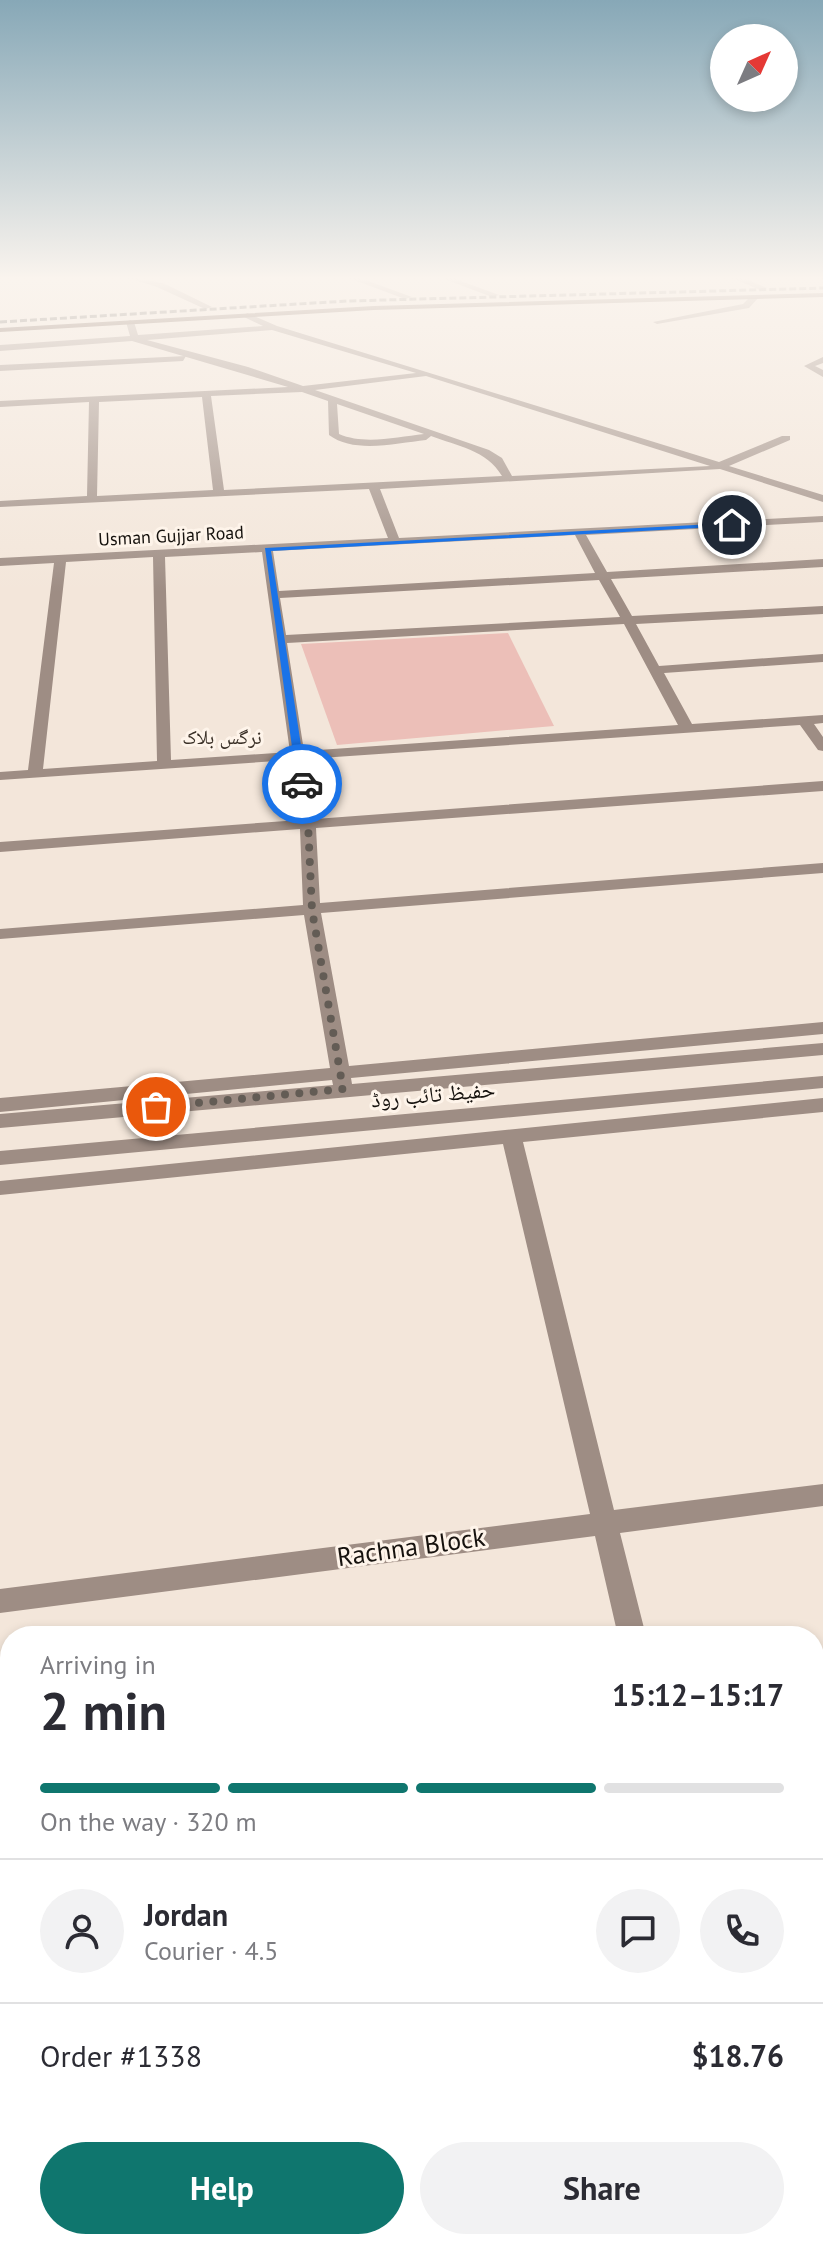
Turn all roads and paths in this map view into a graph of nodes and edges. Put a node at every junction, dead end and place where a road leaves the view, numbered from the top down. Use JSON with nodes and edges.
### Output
{"nodes":[{"id":1,"x":280,"y":382,"type":"edge"},
{"id":2,"x":360,"y":382,"type":"edge"},
{"id":3,"x":451,"y":382,"type":"edge"},
{"id":4,"x":302,"y":389,"type":"junction"},
{"id":5,"x":206,"y":393,"type":"junction"},
{"id":6,"x":94,"y":399,"type":"junction"},
{"id":7,"x":332,"y":401,"type":"junction"},
{"id":8,"x":0,"y":404,"type":"edge"},
{"id":9,"x":437,"y":437,"type":"junction"},
{"id":10,"x":786,"y":438,"type":"dead end"},
{"id":11,"x":719,"y":466,"type":"junction"},
{"id":12,"x":508,"y":478,"type":"junction"},
{"id":13,"x":373,"y":485,"type":"junction"},
{"id":14,"x":219,"y":492,"type":"junction"},
{"id":15,"x":92,"y":499,"type":"junction"},
{"id":16,"x":823,"y":499,"type":"edge"},
{"id":17,"x":0,"y":504,"type":"edge"},
{"id":18,"x":823,"y":519,"type":"edge"},
{"id":19,"x":580,"y":534,"type":"junction"},
{"id":20,"x":395,"y":542,"type":"junction"},
{"id":21,"x":267,"y":549,"type":"junction"},
{"id":22,"x":159,"y":555,"type":"junction"},
{"id":23,"x":60,"y":559,"type":"junction"},
{"id":24,"x":0,"y":562,"type":"edge"},
{"id":25,"x":823,"y":563,"type":"edge"},
{"id":26,"x":603,"y":576,"type":"junction"},
{"id":27,"x":272,"y":595,"type":"junction"},
{"id":28,"x":823,"y":610,"type":"edge"},
{"id":29,"x":629,"y":622,"type":"junction"},
{"id":30,"x":281,"y":639,"type":"junction"},
{"id":31,"x":823,"y":658,"type":"edge"},
{"id":32,"x":656,"y":670,"type":"junction"},
{"id":33,"x":823,"y":719,"type":"edge"},
{"id":34,"x":804,"y":720,"type":"junction"},
{"id":35,"x":687,"y":728,"type":"junction"},
{"id":36,"x":823,"y":747,"type":"edge"},
{"id":37,"x":297,"y":754,"type":"junction"},
{"id":38,"x":164,"y":765,"type":"junction"},
{"id":39,"x":35,"y":774,"type":"junction"},
{"id":40,"x":0,"y":776,"type":"edge"},
{"id":41,"x":823,"y":786,"type":"edge"},
{"id":42,"x":308,"y":823,"type":"junction"},
{"id":43,"x":0,"y":847,"type":"edge"},
{"id":44,"x":823,"y":868,"type":"edge"},
{"id":45,"x":312,"y":910,"type":"junction"},
{"id":46,"x":0,"y":934,"type":"edge"},
{"id":47,"x":823,"y":1028,"type":"edge"},
{"id":48,"x":823,"y":1049,"type":"edge"},
{"id":49,"x":342,"y":1081,"type":"junction"},
{"id":50,"x":823,"y":1082,"type":"edge"},
{"id":51,"x":0,"y":1105,"type":"edge"},
{"id":52,"x":823,"y":1105,"type":"edge"},
{"id":53,"x":543,"y":1108,"type":"junction"},
{"id":54,"x":0,"y":1121,"type":"edge"},
{"id":55,"x":550,"y":1132,"type":"junction"},
{"id":56,"x":511,"y":1136,"type":"junction"},
{"id":57,"x":0,"y":1158,"type":"edge"},
{"id":58,"x":0,"y":1188,"type":"edge"},
{"id":59,"x":823,"y":1495,"type":"edge"},
{"id":60,"x":602,"y":1522,"type":"junction"},
{"id":61,"x":0,"y":1601,"type":"edge"},
{"id":62,"x":629,"y":1626,"type":"edge"}],
"edges":[{"from":1,"to":4,"type":"street"},
{"from":2,"to":4,"type":"street"},
{"from":3,"to":11,"type":"street"},
{"from":4,"to":5,"type":"street"},
{"from":4,"to":7,"type":"street"},
{"from":5,"to":6,"type":"street"},
{"from":5,"to":14,"type":"street"},
{"from":6,"to":8,"type":"street"},
{"from":6,"to":15,"type":"street"},
{"from":7,"to":9,"type":"street"},
{"from":7,"to":9,"type":"street"},
{"from":9,"to":12,"type":"street"},
{"from":10,"to":11,"type":"street"},
{"from":11,"to":12,"type":"street"},
{"from":11,"to":16,"type":"street"},
{"from":12,"to":13,"type":"street"},
{"from":13,"to":14,"type":"street"},
{"from":13,"to":20,"type":"street"},
{"from":14,"to":15,"type":"street"},
{"from":15,"to":17,"type":"street"},
{"from":18,"to":19,"type":"street","name":"Usman Gujjar Road"},
{"from":19,"to":20,"type":"street","name":"Usman Gujjar Road"},
{"from":19,"to":26,"type":"street"},
{"from":20,"to":21,"type":"street","name":"Usman Gujjar Road"},
{"from":21,"to":22,"type":"street","name":"Usman Gujjar Road"},
{"from":21,"to":27,"type":"street"},
{"from":22,"to":23,"type":"street","name":"Usman Gujjar Road"},
{"from":22,"to":38,"type":"street"},
{"from":23,"to":24,"type":"street","name":"Usman Gujjar Road"},
{"from":23,"to":39,"type":"street"},
{"from":25,"to":26,"type":"street"},
{"from":26,"to":27,"type":"street"},
{"from":26,"to":29,"type":"street"},
{"from":27,"to":30,"type":"street"},
{"from":28,"to":29,"type":"street"},
{"from":29,"to":30,"type":"street"},
{"from":29,"to":32,"type":"street"},
{"from":30,"to":37,"type":"street"},
{"from":31,"to":32,"type":"street"},
{"from":32,"to":35,"type":"street"},
{"from":33,"to":34,"type":"street"},
{"from":34,"to":35,"type":"street"},
{"from":34,"to":36,"type":"street"},
{"from":35,"to":37,"type":"street"},
{"from":37,"to":38,"type":"street"},
{"from":37,"to":42,"type":"street"},
{"from":38,"to":39,"type":"street"},
{"from":39,"to":40,"type":"street"},
{"from":41,"to":42,"type":"street"},
{"from":42,"to":43,"type":"street"},
{"from":42,"to":45,"type":"street"},
{"from":44,"to":45,"type":"street"},
{"from":45,"to":46,"type":"street"},
{"from":45,"to":49,"type":"street"},
{"from":47,"to":49,"type":"street"},
{"from":48,"to":49,"type":"street","name":"حفیظ تائب روڈ"},
{"from":49,"to":51,"type":"street"},
{"from":49,"to":54,"type":"street","name":"حفیظ تائب روڈ"},
{"from":50,"to":53,"type":"street","name":"حفیظ تائب روڈ"},
{"from":52,"to":55,"type":"street"},
{"from":53,"to":55,"type":"street"},
{"from":53,"to":57,"type":"street","name":"حفیظ تائب روڈ"},
{"from":55,"to":56,"type":"street"},
{"from":56,"to":58,"type":"street"},
{"from":56,"to":60,"type":"street"},
{"from":59,"to":60,"type":"street","name":"Rachna Block"},
{"from":60,"to":61,"type":"street","name":"Rachna Block"},
{"from":60,"to":62,"type":"street"}]}
